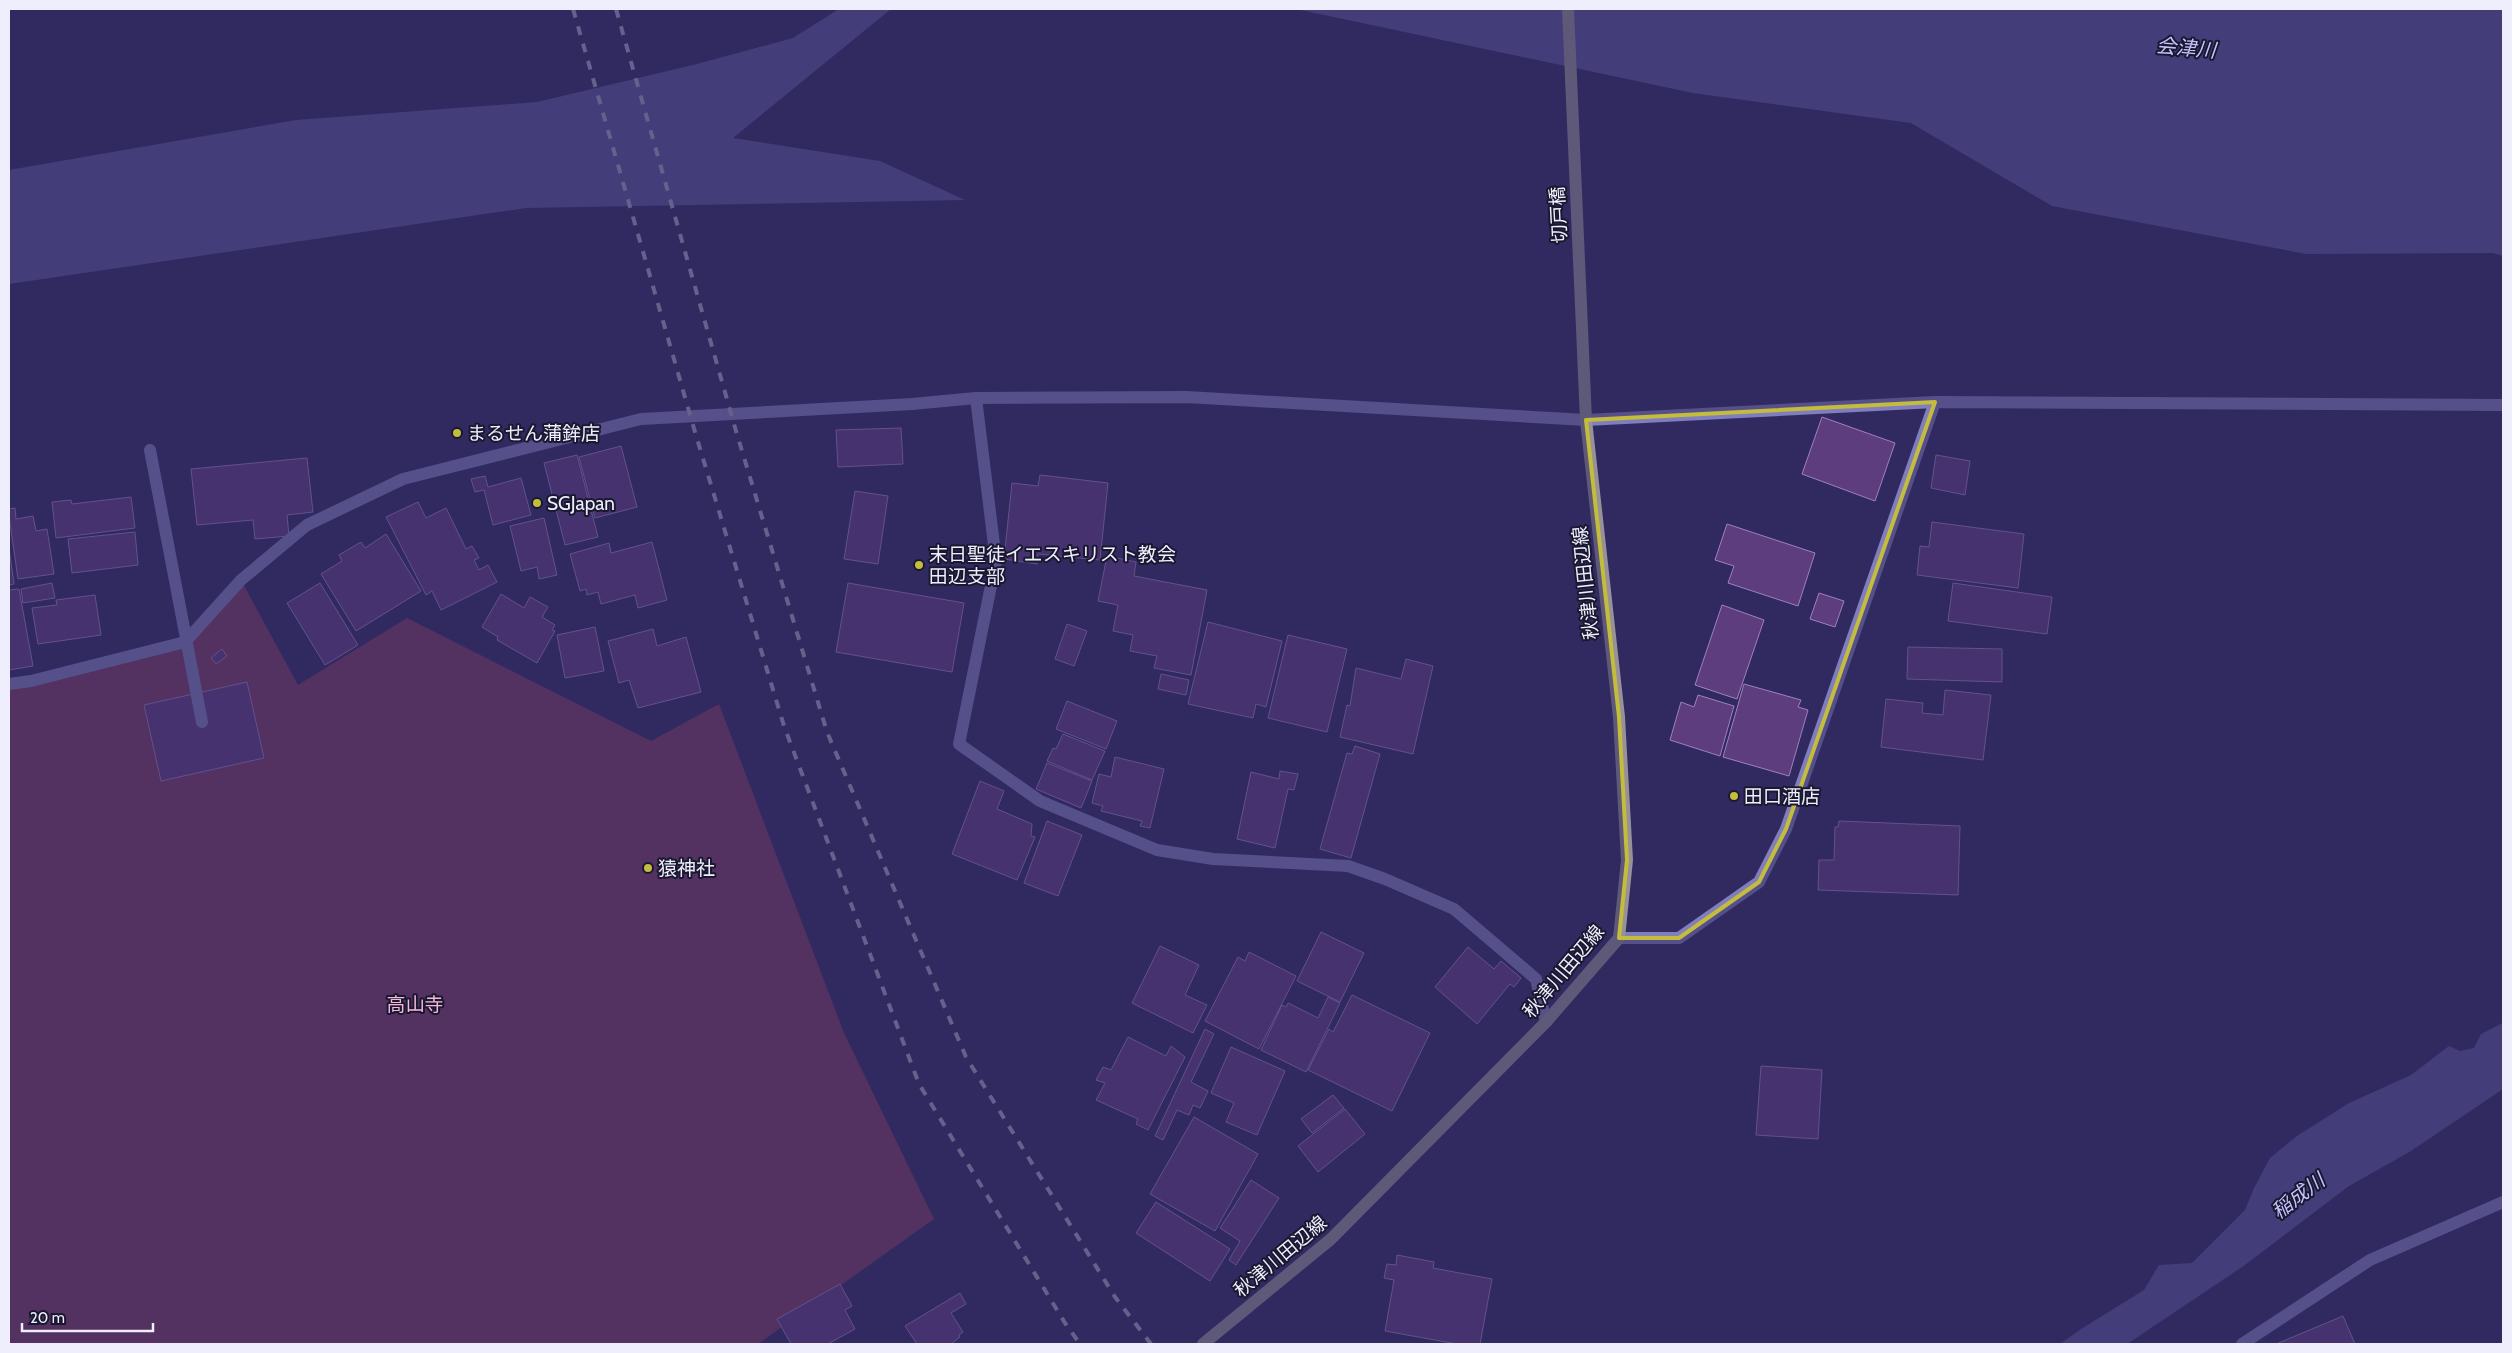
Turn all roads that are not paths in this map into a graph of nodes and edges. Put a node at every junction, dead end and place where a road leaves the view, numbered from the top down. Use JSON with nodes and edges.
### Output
{"nodes":[{"id":1,"x":1568,"y":9,"type":"edge"},
{"id":2,"x":976,"y":398,"type":"junction"},
{"id":3,"x":1935,"y":402,"type":"junction"},
{"id":4,"x":2503,"y":405,"type":"edge"},
{"id":5,"x":1586,"y":420,"type":"junction"},
{"id":6,"x":150,"y":450,"type":"dead end"},
{"id":7,"x":185,"y":642,"type":"junction"},
{"id":8,"x":10,"y":685,"type":"edge"},
{"id":9,"x":202,"y":722,"type":"dead end"},
{"id":10,"x":1619,"y":938,"type":"junction"},
{"id":11,"x":1546,"y":1022,"type":"junction"},
{"id":12,"x":2503,"y":1202,"type":"edge"},
{"id":13,"x":1203,"y":1344,"type":"edge"},
{"id":14,"x":2242,"y":1344,"type":"edge"}],
"edges":[{"from":1,"to":5,"type":"main road","name":"切戸橋"},
{"from":2,"to":5,"type":"street"},
{"from":2,"to":7,"type":"street"},
{"from":2,"to":11,"type":"street"},
{"from":3,"to":4,"type":"street"},
{"from":3,"to":5,"type":"street"},
{"from":3,"to":10,"type":"street"},
{"from":5,"to":10,"type":"main road","name":"秋津川田辺線"},
{"from":6,"to":7,"type":"street"},
{"from":7,"to":8,"type":"street"},
{"from":7,"to":9,"type":"street"},
{"from":10,"to":11,"type":"main road","name":"秋津川田辺線"},
{"from":11,"to":13,"type":"main road","name":"秋津川田辺線"},
{"from":12,"to":14,"type":"street"}]}
